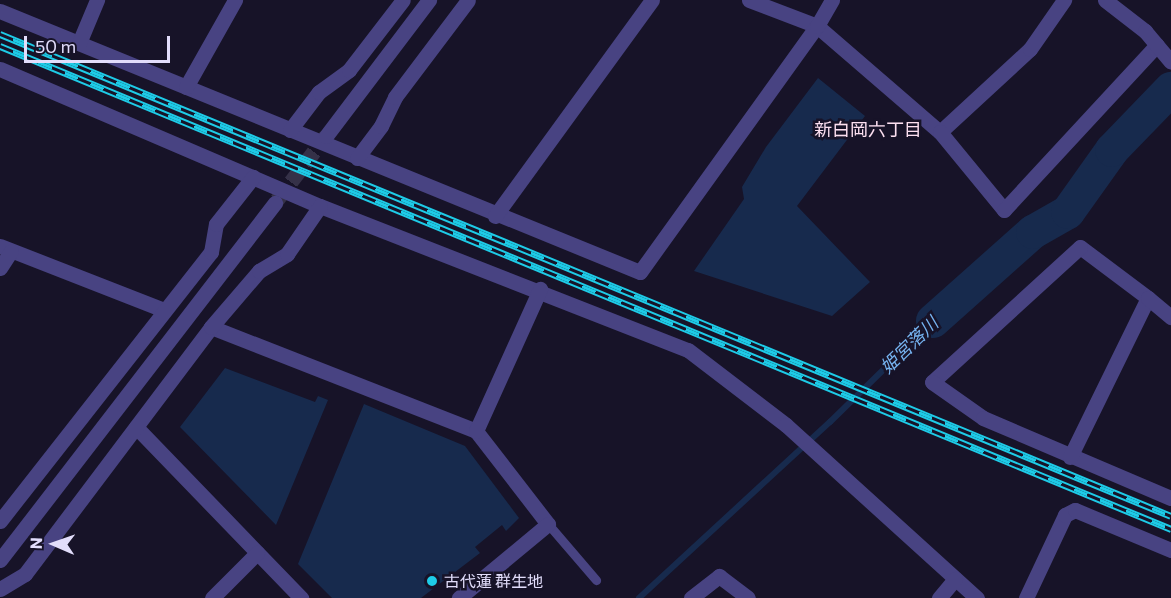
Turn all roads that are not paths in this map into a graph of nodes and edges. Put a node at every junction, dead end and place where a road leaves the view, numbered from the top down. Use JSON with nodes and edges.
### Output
{"nodes":[{"id":1,"x":97,"y":0,"type":"edge"},
{"id":2,"x":235,"y":0,"type":"edge"},
{"id":3,"x":403,"y":0,"type":"edge"},
{"id":4,"x":429,"y":0,"type":"edge"},
{"id":5,"x":468,"y":0,"type":"edge"},
{"id":6,"x":652,"y":0,"type":"edge"},
{"id":7,"x":749,"y":0,"type":"edge"},
{"id":8,"x":832,"y":0,"type":"edge"},
{"id":9,"x":1064,"y":0,"type":"edge"},
{"id":10,"x":1105,"y":0,"type":"edge"},
{"id":11,"x":0,"y":11,"type":"edge"},
{"id":12,"x":817,"y":26,"type":"junction"},
{"id":13,"x":79,"y":43,"type":"junction"},
{"id":14,"x":1157,"y":45,"type":"junction"},
{"id":15,"x":1171,"y":62,"type":"edge"},
{"id":16,"x":0,"y":69,"type":"edge"},
{"id":17,"x":186,"y":87,"type":"junction"},
{"id":18,"x":290,"y":130,"type":"junction"},
{"id":19,"x":940,"y":132,"type":"junction"},
{"id":20,"x":326,"y":136,"type":"tunnel mouth"},
{"id":21,"x":357,"y":158,"type":"junction"},
{"id":22,"x":253,"y":177,"type":"junction"},
{"id":23,"x":275,"y":203,"type":"tunnel mouth"},
{"id":24,"x":320,"y":206,"type":"junction"},
{"id":25,"x":495,"y":216,"type":"junction"},
{"id":26,"x":5,"y":249,"type":"edge"},
{"id":27,"x":0,"y":268,"type":"edge"},
{"id":28,"x":540,"y":289,"type":"junction"},
{"id":29,"x":1148,"y":298,"type":"junction"},
{"id":30,"x":164,"y":310,"type":"junction"},
{"id":31,"x":1171,"y":317,"type":"edge"},
{"id":32,"x":212,"y":327,"type":"junction"},
{"id":33,"x":136,"y":427,"type":"junction"},
{"id":34,"x":476,"y":431,"type":"junction"},
{"id":35,"x":1070,"y":457,"type":"junction"},
{"id":36,"x":1171,"y":498,"type":"edge"},
{"id":37,"x":0,"y":522,"type":"edge"},
{"id":38,"x":548,"y":524,"type":"junction"},
{"id":39,"x":1171,"y":550,"type":"edge"},
{"id":40,"x":257,"y":554,"type":"junction"},
{"id":41,"x":0,"y":560,"type":"edge"},
{"id":42,"x":596,"y":579,"type":"dead end"},
{"id":43,"x":955,"y":579,"type":"junction"},
{"id":44,"x":0,"y":590,"type":"edge"},
{"id":45,"x":212,"y":598,"type":"edge"},
{"id":46,"x":301,"y":598,"type":"edge"},
{"id":47,"x":459,"y":598,"type":"edge"},
{"id":48,"x":691,"y":598,"type":"edge"},
{"id":49,"x":748,"y":598,"type":"edge"},
{"id":50,"x":939,"y":598,"type":"edge"},
{"id":51,"x":977,"y":598,"type":"edge"},
{"id":52,"x":1026,"y":598,"type":"edge"}],
"edges":[{"from":1,"to":13,"type":"street"},
{"from":2,"to":17,"type":"street"},
{"from":3,"to":18,"type":"street"},
{"from":4,"to":20,"type":"street"},
{"from":5,"to":21,"type":"street"},
{"from":6,"to":25,"type":"street"},
{"from":7,"to":12,"type":"street"},
{"from":8,"to":12,"type":"street"},
{"from":9,"to":19,"type":"street"},
{"from":10,"to":14,"type":"street"},
{"from":11,"to":13,"type":"street"},
{"from":12,"to":19,"type":"street"},
{"from":12,"to":25,"type":"street"},
{"from":13,"to":17,"type":"street"},
{"from":14,"to":15,"type":"street"},
{"from":14,"to":19,"type":"street"},
{"from":16,"to":22,"type":"street"},
{"from":17,"to":18,"type":"street"},
{"from":18,"to":21,"type":"street"},
{"from":21,"to":25,"type":"street"},
{"from":22,"to":24,"type":"street"},
{"from":22,"to":30,"type":"street"},
{"from":23,"to":41,"type":"street"},
{"from":24,"to":28,"type":"street"},
{"from":24,"to":32,"type":"street"},
{"from":26,"to":27,"type":"street"},
{"from":26,"to":30,"type":"street"},
{"from":28,"to":34,"type":"street"},
{"from":28,"to":43,"type":"street"},
{"from":29,"to":31,"type":"street"},
{"from":29,"to":35,"type":"street"},
{"from":29,"to":35,"type":"street"},
{"from":30,"to":37,"type":"street"},
{"from":32,"to":33,"type":"street"},
{"from":32,"to":34,"type":"street"},
{"from":33,"to":40,"type":"street"},
{"from":33,"to":44,"type":"street"},
{"from":34,"to":38,"type":"street"},
{"from":35,"to":36,"type":"street"},
{"from":38,"to":42,"type":"lane"},
{"from":38,"to":47,"type":"street"},
{"from":39,"to":52,"type":"street"},
{"from":40,"to":45,"type":"street"},
{"from":40,"to":46,"type":"street"},
{"from":43,"to":50,"type":"street"},
{"from":43,"to":51,"type":"street"},
{"from":48,"to":49,"type":"street"}]}
